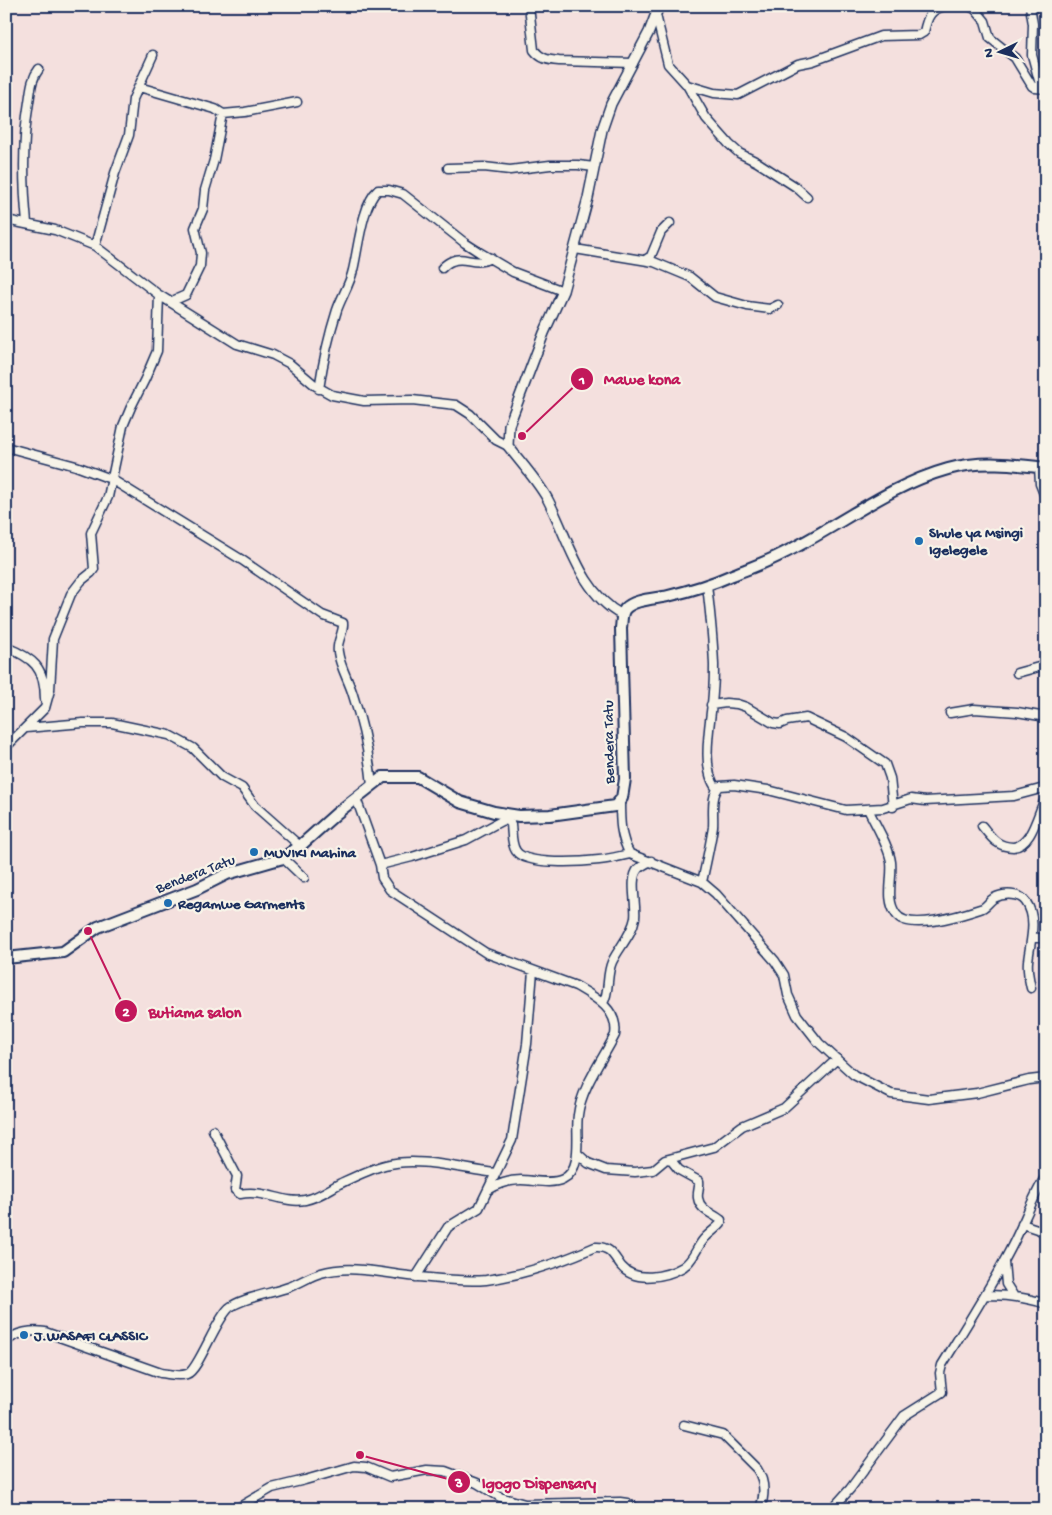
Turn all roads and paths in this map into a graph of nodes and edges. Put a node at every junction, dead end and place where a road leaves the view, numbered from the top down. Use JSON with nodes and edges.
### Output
{"nodes":[{"id":1,"x":529,"y":6,"type":"edge"},
{"id":2,"x":946,"y":6,"type":"edge"},
{"id":3,"x":969,"y":6,"type":"edge"},
{"id":4,"x":1030,"y":6,"type":"edge"},
{"id":5,"x":658,"y":11,"type":"edge"},
{"id":6,"x":154,"y":55,"type":"dead end"},
{"id":7,"x":633,"y":63,"type":"junction"},
{"id":8,"x":39,"y":69,"type":"dead end"},
{"id":9,"x":687,"y":85,"type":"junction"},
{"id":10,"x":139,"y":87,"type":"junction"},
{"id":11,"x":1043,"y":88,"type":"edge"},
{"id":12,"x":298,"y":102,"type":"dead end"},
{"id":13,"x":223,"y":114,"type":"junction"},
{"id":14,"x":594,"y":167,"type":"junction"},
{"id":15,"x":448,"y":168,"type":"dead end"},
{"id":16,"x":808,"y":197,"type":"dead end"},
{"id":17,"x":6,"y":220,"type":"edge"},
{"id":18,"x":27,"y":223,"type":"junction"},
{"id":19,"x":670,"y":223,"type":"dead end"},
{"id":20,"x":95,"y":246,"type":"junction"},
{"id":21,"x":575,"y":249,"type":"junction"},
{"id":22,"x":491,"y":258,"type":"junction"},
{"id":23,"x":645,"y":260,"type":"junction"},
{"id":24,"x":442,"y":268,"type":"dead end"},
{"id":25,"x":563,"y":290,"type":"junction"},
{"id":26,"x":159,"y":295,"type":"junction"},
{"id":27,"x":170,"y":302,"type":"junction"},
{"id":28,"x":778,"y":305,"type":"dead end"},
{"id":29,"x":319,"y":389,"type":"junction"},
{"id":30,"x":508,"y":446,"type":"junction"},
{"id":31,"x":6,"y":447,"type":"edge"},
{"id":32,"x":1042,"y":468,"type":"edge"},
{"id":33,"x":111,"y":479,"type":"junction"},
{"id":34,"x":1046,"y":499,"type":"edge"},
{"id":35,"x":707,"y":585,"type":"junction"},
{"id":36,"x":622,"y":615,"type":"junction"},
{"id":37,"x":6,"y":647,"type":"edge"},
{"id":38,"x":1046,"y":665,"type":"edge"},
{"id":39,"x":1017,"y":673,"type":"dead end"},
{"id":40,"x":711,"y":704,"type":"junction"},
{"id":41,"x":45,"y":708,"type":"junction"},
{"id":42,"x":950,"y":713,"type":"dead end"},
{"id":43,"x":1046,"y":717,"type":"edge"},
{"id":44,"x":26,"y":728,"type":"junction"},
{"id":45,"x":6,"y":734,"type":"edge"},
{"id":46,"x":15,"y":739,"type":"junction"},
{"id":47,"x":6,"y":747,"type":"edge"},
{"id":48,"x":372,"y":785,"type":"junction"},
{"id":49,"x":1045,"y":787,"type":"edge"},
{"id":50,"x":716,"y":789,"type":"junction"},
{"id":51,"x":1046,"y":797,"type":"edge"},
{"id":52,"x":356,"y":798,"type":"junction"},
{"id":53,"x":620,"y":801,"type":"junction"},
{"id":54,"x":893,"y":806,"type":"junction"},
{"id":55,"x":868,"y":809,"type":"junction"},
{"id":56,"x":504,"y":817,"type":"junction"},
{"id":57,"x":982,"y":826,"type":"dead end"},
{"id":58,"x":300,"y":846,"type":"junction"},
{"id":59,"x":630,"y":854,"type":"junction"},
{"id":60,"x":283,"y":858,"type":"junction"},
{"id":61,"x":650,"y":860,"type":"junction"},
{"id":62,"x":380,"y":865,"type":"junction"},
{"id":63,"x":304,"y":878,"type":"dead end"},
{"id":64,"x":702,"y":882,"type":"junction"},
{"id":65,"x":1032,"y":937,"type":"junction"},
{"id":66,"x":1046,"y":939,"type":"edge"},
{"id":67,"x":6,"y":958,"type":"edge"},
{"id":68,"x":533,"y":971,"type":"junction"},
{"id":69,"x":1031,"y":988,"type":"dead end"},
{"id":70,"x":603,"y":1003,"type":"junction"},
{"id":71,"x":836,"y":1059,"type":"junction"},
{"id":72,"x":1046,"y":1078,"type":"edge"},
{"id":73,"x":213,"y":1130,"type":"dead end"},
{"id":74,"x":577,"y":1153,"type":"junction"},
{"id":75,"x":670,"y":1159,"type":"junction"},
{"id":76,"x":496,"y":1173,"type":"junction"},
{"id":77,"x":1046,"y":1176,"type":"edge"},
{"id":78,"x":488,"y":1190,"type":"junction"},
{"id":79,"x":1022,"y":1224,"type":"junction"},
{"id":80,"x":1046,"y":1235,"type":"edge"},
{"id":81,"x":1004,"y":1261,"type":"junction"},
{"id":82,"x":416,"y":1277,"type":"junction"},
{"id":83,"x":985,"y":1295,"type":"junction"},
{"id":84,"x":1012,"y":1295,"type":"junction"},
{"id":85,"x":1030,"y":1299,"type":"junction"},
{"id":86,"x":1046,"y":1300,"type":"edge"},
{"id":87,"x":1046,"y":1304,"type":"edge"},
{"id":88,"x":6,"y":1342,"type":"edge"},
{"id":89,"x":684,"y":1425,"type":"dead end"},
{"id":90,"x":236,"y":1509,"type":"edge"},
{"id":91,"x":638,"y":1509,"type":"edge"},
{"id":92,"x":760,"y":1509,"type":"edge"},
{"id":93,"x":832,"y":1509,"type":"edge"}],
"edges":[{"from":1,"to":7,"type":"street"},
{"from":2,"to":9,"type":"street"},
{"from":3,"to":11,"type":"street"},
{"from":4,"to":11,"type":"street"},
{"from":5,"to":7,"type":"street"},
{"from":5,"to":9,"type":"street"},
{"from":6,"to":10,"type":"street"},
{"from":7,"to":14,"type":"street"},
{"from":8,"to":18,"type":"street"},
{"from":9,"to":16,"type":"street"},
{"from":10,"to":13,"type":"street"},
{"from":10,"to":20,"type":"street"},
{"from":12,"to":13,"type":"street"},
{"from":13,"to":27,"type":"street"},
{"from":14,"to":15,"type":"street"},
{"from":14,"to":21,"type":"street"},
{"from":17,"to":18,"type":"street"},
{"from":18,"to":20,"type":"street"},
{"from":19,"to":23,"type":"street"},
{"from":20,"to":26,"type":"street"},
{"from":21,"to":23,"type":"street"},
{"from":21,"to":25,"type":"street"},
{"from":22,"to":24,"type":"street"},
{"from":22,"to":25,"type":"street"},
{"from":22,"to":29,"type":"street"},
{"from":23,"to":28,"type":"street"},
{"from":25,"to":30,"type":"street"},
{"from":26,"to":27,"type":"street"},
{"from":26,"to":33,"type":"street"},
{"from":27,"to":29,"type":"street"},
{"from":29,"to":30,"type":"street"},
{"from":30,"to":36,"type":"street"},
{"from":31,"to":33,"type":"street"},
{"from":32,"to":34,"type":"street"},
{"from":32,"to":35,"type":"main road"},
{"from":33,"to":41,"type":"street"},
{"from":33,"to":48,"type":"street"},
{"from":35,"to":36,"type":"main road"},
{"from":35,"to":40,"type":"street"},
{"from":36,"to":53,"type":"main road","name":"Bendera Tatu"},
{"from":37,"to":41,"type":"street"},
{"from":38,"to":39,"type":"street"},
{"from":40,"to":50,"type":"street"},
{"from":40,"to":54,"type":"street"},
{"from":41,"to":44,"type":"street"},
{"from":42,"to":43,"type":"street"},
{"from":44,"to":46,"type":"street"},
{"from":44,"to":58,"type":"street"},
{"from":45,"to":46,"type":"street"},
{"from":46,"to":47,"type":"street"},
{"from":48,"to":52,"type":"main road","name":"Bendera Tatu"},
{"from":48,"to":56,"type":"main road","name":"Bendera Tatu"},
{"from":49,"to":54,"type":"street"},
{"from":50,"to":55,"type":"street"},
{"from":50,"to":64,"type":"street"},
{"from":51,"to":57,"type":"street"},
{"from":52,"to":58,"type":"main road","name":"Bendera Tatu"},
{"from":52,"to":62,"type":"street"},
{"from":53,"to":56,"type":"main road","name":"Bendera Tatu"},
{"from":53,"to":59,"type":"street"},
{"from":54,"to":55,"type":"street"},
{"from":55,"to":65,"type":"street"},
{"from":56,"to":59,"type":"street"},
{"from":56,"to":62,"type":"street"},
{"from":58,"to":60,"type":"main road","name":"Bendera Tatu"},
{"from":59,"to":61,"type":"street"},
{"from":60,"to":63,"type":"street"},
{"from":60,"to":67,"type":"main road","name":"Bendera Tatu"},
{"from":61,"to":64,"type":"street"},
{"from":61,"to":70,"type":"street"},
{"from":62,"to":68,"type":"street"},
{"from":64,"to":71,"type":"street"},
{"from":65,"to":66,"type":"street"},
{"from":65,"to":69,"type":"street"},
{"from":68,"to":70,"type":"street"},
{"from":68,"to":76,"type":"street"},
{"from":70,"to":74,"type":"street"},
{"from":71,"to":72,"type":"street"},
{"from":71,"to":75,"type":"street"},
{"from":73,"to":76,"type":"street"},
{"from":74,"to":75,"type":"street"},
{"from":74,"to":78,"type":"street"},
{"from":75,"to":82,"type":"street"},
{"from":76,"to":78,"type":"street"},
{"from":77,"to":79,"type":"street"},
{"from":78,"to":82,"type":"street"},
{"from":79,"to":80,"type":"street"},
{"from":79,"to":81,"type":"street"},
{"from":81,"to":83,"type":"street"},
{"from":81,"to":84,"type":"street"},
{"from":82,"to":88,"type":"street"},
{"from":83,"to":84,"type":"street"},
{"from":83,"to":93,"type":"street"},
{"from":84,"to":85,"type":"street"},
{"from":85,"to":86,"type":"street"},
{"from":85,"to":87,"type":"street"},
{"from":89,"to":92,"type":"street"},
{"from":90,"to":91,"type":"street"}]}
